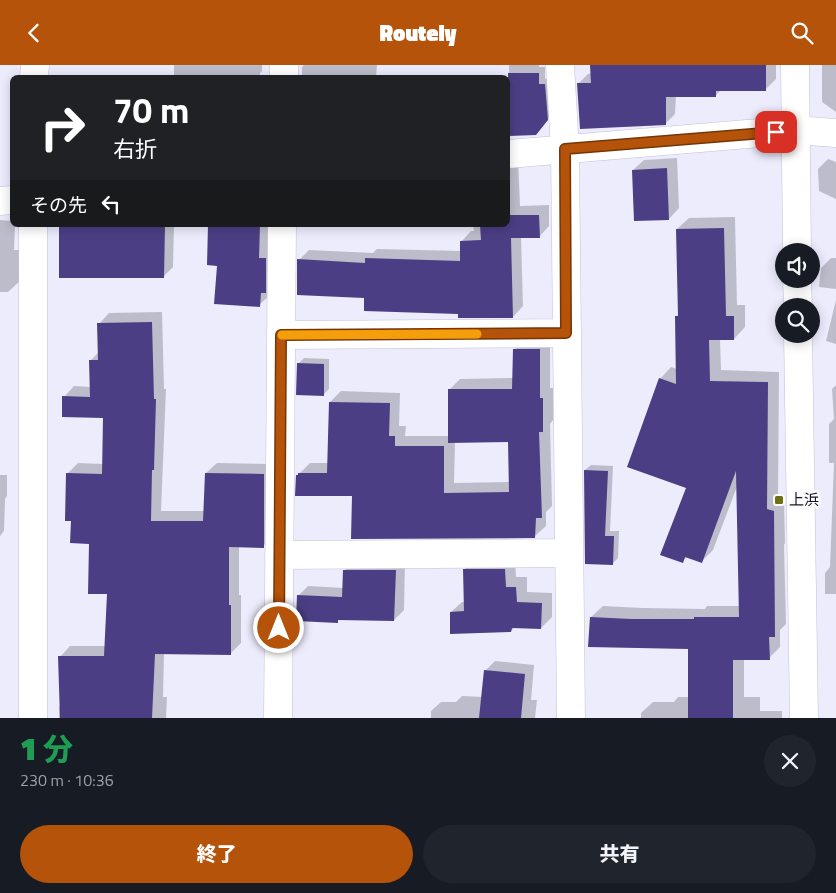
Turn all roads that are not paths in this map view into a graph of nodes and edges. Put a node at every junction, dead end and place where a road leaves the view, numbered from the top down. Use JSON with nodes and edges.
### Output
{"nodes":[{"id":1,"x":560,"y":65,"type":"edge"},
{"id":2,"x":795,"y":65,"type":"edge"},
{"id":3,"x":795,"y":131,"type":"junction"},
{"id":4,"x":836,"y":133,"type":"edge"},
{"id":5,"x":565,"y":149,"type":"junction"},
{"id":6,"x":510,"y":154,"type":"edge"},
{"id":7,"x":33,"y":227,"type":"edge"},
{"id":8,"x":282,"y":227,"type":"edge"},
{"id":9,"x":797,"y":243,"type":"edge"},
{"id":10,"x":566,"y":333,"type":"junction"},
{"id":11,"x":281,"y":335,"type":"junction"},
{"id":12,"x":798,"y":343,"type":"edge"},
{"id":13,"x":569,"y":553,"type":"junction"},
{"id":14,"x":279,"y":555,"type":"junction"},
{"id":15,"x":33,"y":718,"type":"edge"},
{"id":16,"x":278,"y":718,"type":"edge"},
{"id":17,"x":570,"y":718,"type":"edge"},
{"id":18,"x":804,"y":718,"type":"edge"}],
"edges":[{"from":1,"to":5,"type":"street"},
{"from":2,"to":3,"type":"street"},
{"from":3,"to":4,"type":"street"},
{"from":3,"to":5,"type":"street"},
{"from":3,"to":9,"type":"street"},
{"from":5,"to":6,"type":"street"},
{"from":5,"to":10,"type":"street"},
{"from":7,"to":15,"type":"street"},
{"from":8,"to":11,"type":"street"},
{"from":10,"to":11,"type":"street"},
{"from":10,"to":13,"type":"street"},
{"from":11,"to":14,"type":"street"},
{"from":12,"to":18,"type":"street"},
{"from":13,"to":14,"type":"street"},
{"from":13,"to":17,"type":"street"},
{"from":14,"to":16,"type":"street"}]}
